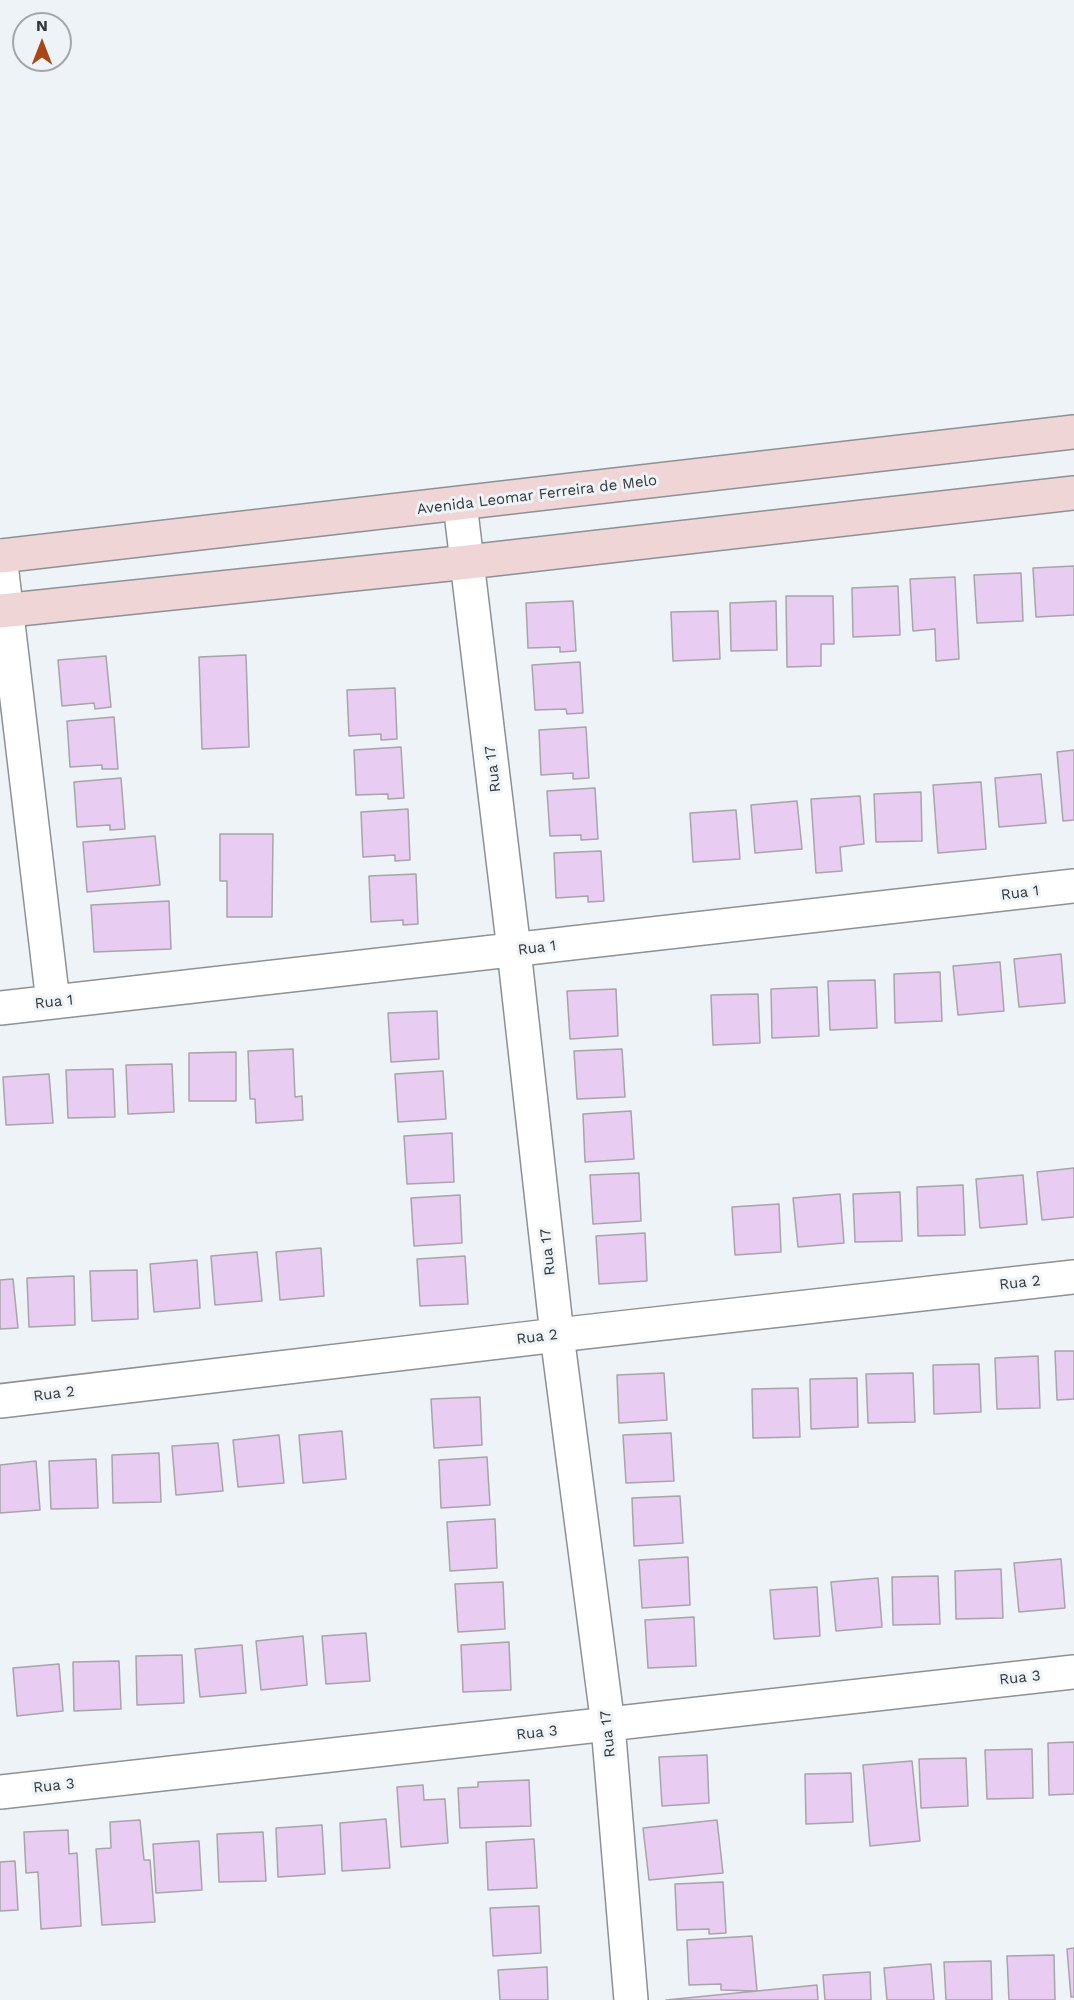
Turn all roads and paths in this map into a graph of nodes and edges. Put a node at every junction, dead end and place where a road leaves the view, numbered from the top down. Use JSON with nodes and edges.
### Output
{"nodes":[{"id":1,"x":1074,"y":432,"type":"edge"},
{"id":2,"x":1074,"y":493,"type":"edge"},
{"id":3,"x":460,"y":504,"type":"junction"},
{"id":4,"x":0,"y":556,"type":"edge"},
{"id":5,"x":468,"y":562,"type":"junction"},
{"id":6,"x":3,"y":610,"type":"edge"},
{"id":7,"x":1074,"y":886,"type":"edge"},
{"id":8,"x":514,"y":950,"type":"junction"},
{"id":9,"x":53,"y":1002,"type":"junction"},
{"id":10,"x":0,"y":1008,"type":"edge"},
{"id":11,"x":1074,"y":1277,"type":"edge"},
{"id":12,"x":557,"y":1335,"type":"junction"},
{"id":13,"x":0,"y":1401,"type":"edge"},
{"id":14,"x":1074,"y":1672,"type":"edge"},
{"id":15,"x":608,"y":1725,"type":"junction"},
{"id":16,"x":0,"y":1792,"type":"edge"},
{"id":17,"x":631,"y":2000,"type":"edge"}],
"edges":[{"from":1,"to":3,"type":"street","name":"Avenida Leomar Ferreira de Melo"},
{"from":2,"to":5,"type":"street"},
{"from":3,"to":4,"type":"street","name":"Avenida Leomar Ferreira de Melo"},
{"from":3,"to":5,"type":"street","name":"Rua 17"},
{"from":4,"to":6,"type":"street"},
{"from":5,"to":6,"type":"street"},
{"from":5,"to":8,"type":"street","name":"Rua 17"},
{"from":6,"to":9,"type":"street"},
{"from":7,"to":8,"type":"street","name":"Rua 1"},
{"from":8,"to":9,"type":"street","name":"Rua 1"},
{"from":8,"to":12,"type":"street","name":"Rua 17"},
{"from":9,"to":10,"type":"street","name":"Rua 1"},
{"from":11,"to":12,"type":"street","name":"Rua 2"},
{"from":12,"to":13,"type":"street","name":"Rua 2"},
{"from":12,"to":15,"type":"street","name":"Rua 17"},
{"from":14,"to":15,"type":"street","name":"Rua 3"},
{"from":15,"to":16,"type":"street","name":"Rua 3"},
{"from":15,"to":17,"type":"street","name":"Rua 17"}]}
